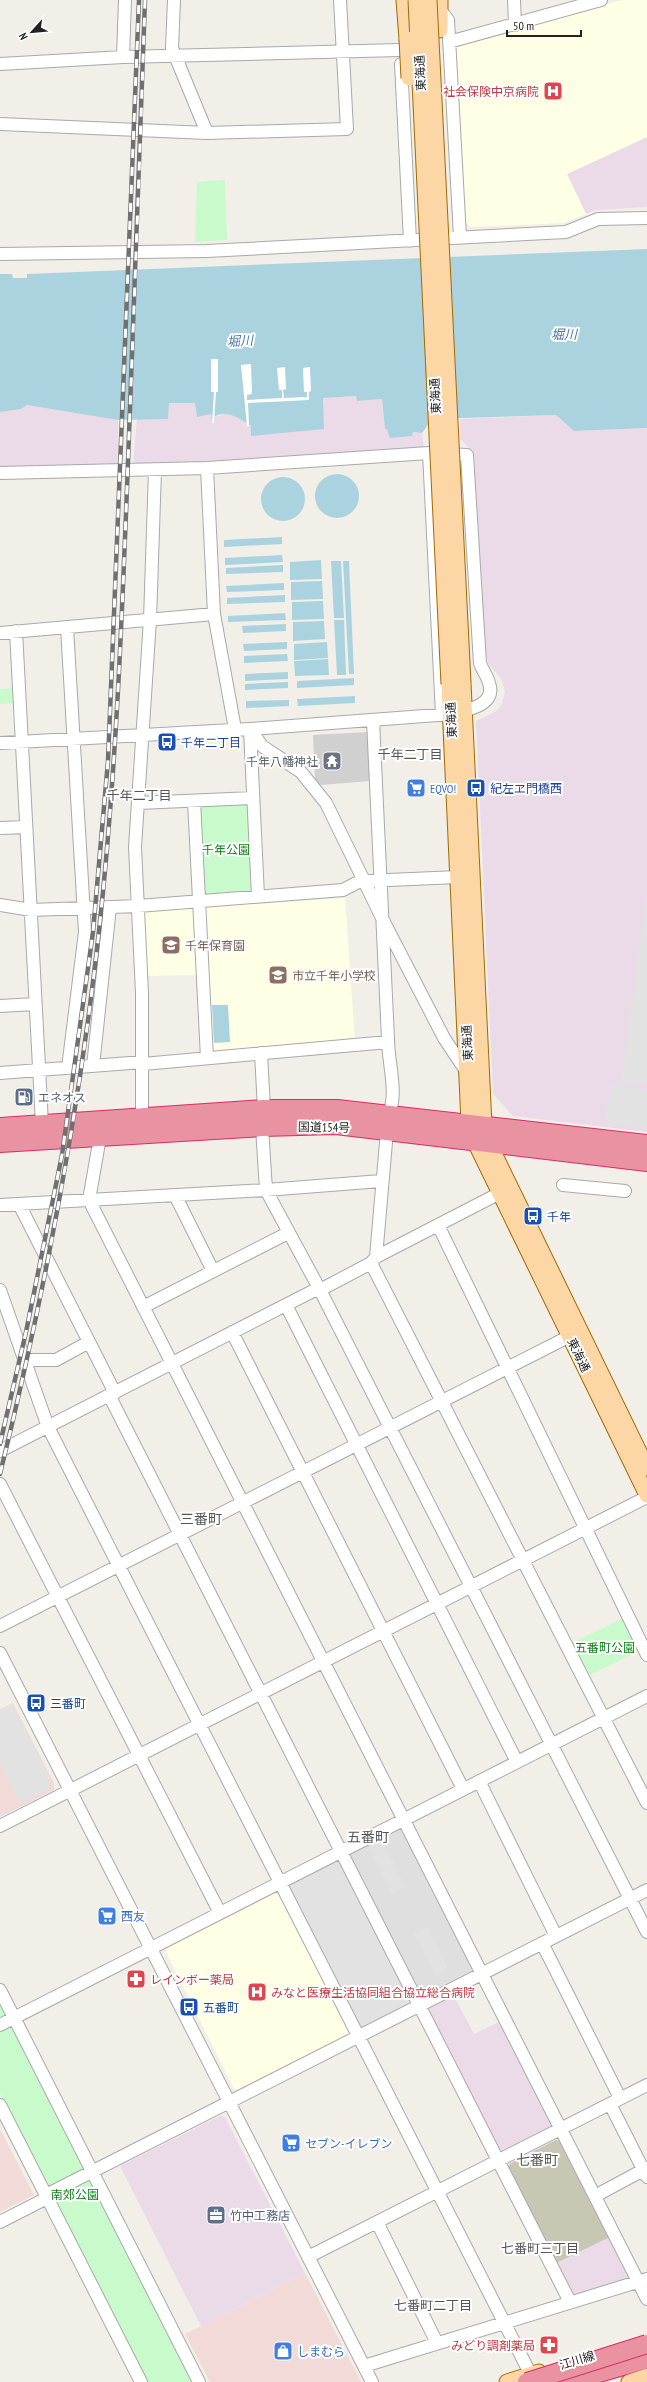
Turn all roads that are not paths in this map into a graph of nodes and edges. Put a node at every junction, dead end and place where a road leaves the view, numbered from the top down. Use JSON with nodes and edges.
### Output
{"nodes":[{"id":1,"x":125,"y":0,"type":"edge"},
{"id":2,"x":174,"y":0,"type":"edge"},
{"id":3,"x":340,"y":0,"type":"edge"},
{"id":4,"x":404,"y":0,"type":"edge"},
{"id":5,"x":416,"y":0,"type":"edge"},
{"id":6,"x":429,"y":0,"type":"edge"},
{"id":7,"x":514,"y":0,"type":"edge"},
{"id":8,"x":601,"y":0,"type":"edge"},
{"id":9,"x":441,"y":5,"type":"edge"},
{"id":10,"x":515,"y":25,"type":"junction"},
{"id":11,"x":444,"y":36,"type":"junction"},
{"id":12,"x":404,"y":45,"type":"junction"},
{"id":13,"x":343,"y":52,"type":"junction"},
{"id":14,"x":123,"y":57,"type":"junction"},
{"id":15,"x":175,"y":57,"type":"junction"},
{"id":16,"x":0,"y":64,"type":"edge"},
{"id":17,"x":0,"y":124,"type":"edge"},
{"id":18,"x":207,"y":133,"type":"junction"},
{"id":19,"x":647,"y":218,"type":"edge"},
{"id":20,"x":460,"y":237,"type":"junction"},
{"id":21,"x":410,"y":240,"type":"junction"},
{"id":22,"x":0,"y":254,"type":"edge"},
{"id":23,"x":443,"y":419,"type":"junction"},
{"id":24,"x":429,"y":453,"type":"junction"},
{"id":25,"x":207,"y":468,"type":"junction"},
{"id":26,"x":155,"y":470,"type":"junction"},
{"id":27,"x":0,"y":473,"type":"edge"},
{"id":28,"x":214,"y":614,"type":"junction"},
{"id":29,"x":150,"y":620,"type":"junction"},
{"id":30,"x":67,"y":627,"type":"junction"},
{"id":31,"x":16,"y":631,"type":"junction"},
{"id":32,"x":0,"y":633,"type":"edge"},
{"id":33,"x":452,"y":713,"type":"junction"},
{"id":34,"x":374,"y":720,"type":"junction"},
{"id":35,"x":235,"y":729,"type":"junction"},
{"id":36,"x":250,"y":729,"type":"junction"},
{"id":37,"x":143,"y":735,"type":"junction"},
{"id":38,"x":74,"y":738,"type":"junction"},
{"id":39,"x":21,"y":741,"type":"junction"},
{"id":40,"x":0,"y":742,"type":"edge"},
{"id":41,"x":253,"y":798,"type":"junction"},
{"id":42,"x":194,"y":801,"type":"junction"},
{"id":43,"x":138,"y":803,"type":"junction"},
{"id":44,"x":26,"y":827,"type":"junction"},
{"id":45,"x":0,"y":828,"type":"edge"},
{"id":46,"x":458,"y":877,"type":"junction"},
{"id":47,"x":364,"y":880,"type":"junction"},
{"id":48,"x":382,"y":880,"type":"junction"},
{"id":49,"x":258,"y":896,"type":"junction"},
{"id":50,"x":198,"y":901,"type":"junction"},
{"id":51,"x":0,"y":905,"type":"edge"},
{"id":52,"x":138,"y":906,"type":"junction"},
{"id":53,"x":110,"y":907,"type":"junction"},
{"id":54,"x":84,"y":908,"type":"junction"},
{"id":55,"x":30,"y":910,"type":"junction"},
{"id":56,"x":385,"y":924,"type":"junction"},
{"id":57,"x":35,"y":1004,"type":"junction"},
{"id":58,"x":0,"y":1006,"type":"edge"},
{"id":59,"x":388,"y":1042,"type":"junction"},
{"id":60,"x":261,"y":1053,"type":"junction"},
{"id":61,"x":207,"y":1058,"type":"junction"},
{"id":62,"x":144,"y":1063,"type":"junction"},
{"id":63,"x":92,"y":1066,"type":"junction"},
{"id":64,"x":68,"y":1068,"type":"junction"},
{"id":65,"x":38,"y":1070,"type":"junction"},
{"id":66,"x":0,"y":1073,"type":"edge"},
{"id":67,"x":468,"y":1074,"type":"junction"},
{"id":68,"x":264,"y":1109,"type":"junction"},
{"id":69,"x":142,"y":1118,"type":"junction"},
{"id":70,"x":388,"y":1122,"type":"junction"},
{"id":71,"x":42,"y":1124,"type":"junction"},
{"id":72,"x":477,"y":1124,"type":"junction"},
{"id":73,"x":0,"y":1127,"type":"edge"},
{"id":74,"x":262,"y":1127,"type":"junction"},
{"id":75,"x":100,"y":1137,"type":"junction"},
{"id":76,"x":0,"y":1143,"type":"edge"},
{"id":77,"x":482,"y":1143,"type":"junction"},
{"id":78,"x":647,"y":1144,"type":"edge"},
{"id":79,"x":647,"y":1162,"type":"edge"},
{"id":80,"x":381,"y":1181,"type":"junction"},
{"id":81,"x":563,"y":1185,"type":"dead end"},
{"id":82,"x":266,"y":1190,"type":"junction"},
{"id":83,"x":625,"y":1191,"type":"dead end"},
{"id":84,"x":500,"y":1193,"type":"junction"},
{"id":85,"x":175,"y":1195,"type":"junction"},
{"id":86,"x":89,"y":1200,"type":"junction"},
{"id":87,"x":19,"y":1204,"type":"junction"},
{"id":88,"x":0,"y":1205,"type":"edge"},
{"id":89,"x":438,"y":1225,"type":"junction"},
{"id":90,"x":288,"y":1233,"type":"junction"},
{"id":91,"x":374,"y":1260,"type":"junction"},
{"id":92,"x":213,"y":1271,"type":"junction"},
{"id":93,"x":319,"y":1289,"type":"junction"},
{"id":94,"x":0,"y":1290,"type":"edge"},
{"id":95,"x":286,"y":1305,"type":"junction"},
{"id":96,"x":143,"y":1307,"type":"junction"},
{"id":97,"x":232,"y":1332,"type":"junction"},
{"id":98,"x":570,"y":1336,"type":"junction"},
{"id":99,"x":89,"y":1342,"type":"junction"},
{"id":100,"x":24,"y":1360,"type":"junction"},
{"id":101,"x":172,"y":1363,"type":"junction"},
{"id":102,"x":507,"y":1368,"type":"junction"},
{"id":103,"x":112,"y":1394,"type":"junction"},
{"id":104,"x":442,"y":1401,"type":"junction"},
{"id":105,"x":48,"y":1427,"type":"junction"},
{"id":106,"x":390,"y":1427,"type":"junction"},
{"id":107,"x":357,"y":1444,"type":"junction"},
{"id":108,"x":0,"y":1451,"type":"edge"},
{"id":109,"x":647,"y":1468,"type":"edge"},
{"id":110,"x":303,"y":1472,"type":"junction"},
{"id":111,"x":0,"y":1484,"type":"edge"},
{"id":112,"x":647,"y":1496,"type":"edge"},
{"id":113,"x":242,"y":1502,"type":"junction"},
{"id":114,"x":586,"y":1528,"type":"junction"},
{"id":115,"x":180,"y":1534,"type":"junction"},
{"id":116,"x":523,"y":1560,"type":"junction"},
{"id":117,"x":119,"y":1565,"type":"junction"},
{"id":118,"x":472,"y":1586,"type":"junction"},
{"id":119,"x":58,"y":1596,"type":"junction"},
{"id":120,"x":437,"y":1604,"type":"junction"},
{"id":121,"x":0,"y":1626,"type":"edge"},
{"id":122,"x":384,"y":1631,"type":"junction"},
{"id":123,"x":0,"y":1653,"type":"edge"},
{"id":124,"x":647,"y":1655,"type":"edge"},
{"id":125,"x":323,"y":1662,"type":"junction"},
{"id":126,"x":262,"y":1693,"type":"junction"},
{"id":127,"x":647,"y":1696,"type":"edge"},
{"id":128,"x":604,"y":1718,"type":"junction"},
{"id":129,"x":200,"y":1724,"type":"junction"},
{"id":130,"x":551,"y":1745,"type":"junction"},
{"id":131,"x":139,"y":1755,"type":"junction"},
{"id":132,"x":517,"y":1762,"type":"junction"},
{"id":133,"x":479,"y":1782,"type":"junction"},
{"id":134,"x":464,"y":1789,"type":"junction"},
{"id":135,"x":70,"y":1790,"type":"junction"},
{"id":136,"x":647,"y":1803,"type":"edge"},
{"id":137,"x":404,"y":1820,"type":"junction"},
{"id":138,"x":0,"y":1826,"type":"edge"},
{"id":139,"x":342,"y":1851,"type":"junction"},
{"id":140,"x":280,"y":1882,"type":"junction"},
{"id":141,"x":647,"y":1890,"type":"edge"},
{"id":142,"x":630,"y":1898,"type":"junction"},
{"id":143,"x":220,"y":1913,"type":"junction"},
{"id":144,"x":647,"y":1932,"type":"edge"},
{"id":145,"x":556,"y":1936,"type":"junction"},
{"id":146,"x":542,"y":1943,"type":"junction"},
{"id":147,"x":150,"y":1948,"type":"junction"},
{"id":148,"x":482,"y":1974,"type":"junction"},
{"id":149,"x":0,"y":1990,"type":"edge"},
{"id":150,"x":420,"y":2005,"type":"junction"},
{"id":151,"x":14,"y":2017,"type":"junction"},
{"id":152,"x":0,"y":2024,"type":"edge"},
{"id":153,"x":358,"y":2037,"type":"junction"},
{"id":154,"x":647,"y":2085,"type":"edge"},
{"id":155,"x":615,"y":2101,"type":"junction"},
{"id":156,"x":229,"y":2102,"type":"junction"},
{"id":157,"x":0,"y":2105,"type":"edge"},
{"id":158,"x":560,"y":2129,"type":"junction"},
{"id":159,"x":499,"y":2160,"type":"junction"},
{"id":160,"x":93,"y":2172,"type":"junction"},
{"id":161,"x":646,"y":2172,"type":"edge"},
{"id":162,"x":437,"y":2192,"type":"junction"},
{"id":163,"x":595,"y":2196,"type":"junction"},
{"id":164,"x":47,"y":2197,"type":"junction"},
{"id":165,"x":0,"y":2222,"type":"edge"},
{"id":166,"x":377,"y":2222,"type":"junction"},
{"id":167,"x":308,"y":2257,"type":"junction"},
{"id":168,"x":643,"y":2280,"type":"edge"},
{"id":169,"x":647,"y":2299,"type":"edge"},
{"id":170,"x":570,"y":2302,"type":"junction"},
{"id":171,"x":504,"y":2323,"type":"junction"},
{"id":172,"x":647,"y":2339,"type":"edge"},
{"id":173,"x":437,"y":2343,"type":"junction"},
{"id":174,"x":647,"y":2344,"type":"edge"},
{"id":175,"x":647,"y":2359,"type":"edge"},
{"id":176,"x":364,"y":2366,"type":"junction"},
{"id":177,"x":647,"y":2370,"type":"edge"},
{"id":178,"x":647,"y":2376,"type":"edge"},
{"id":179,"x":531,"y":2380,"type":"edge"},
{"id":180,"x":141,"y":2382,"type":"edge"},
{"id":181,"x":199,"y":2382,"type":"edge"},
{"id":182,"x":372,"y":2382,"type":"edge"},
{"id":183,"x":508,"y":2382,"type":"edge"},
{"id":184,"x":568,"y":2382,"type":"edge"},
{"id":185,"x":609,"y":2382,"type":"edge"},
{"id":186,"x":629,"y":2382,"type":"edge"}],
"edges":[{"from":1,"to":14,"type":"street"},
{"from":2,"to":15,"type":"street"},
{"from":3,"to":13,"type":"street"},
{"from":4,"to":12,"type":"main road"},
{"from":5,"to":23,"type":"main road","name":"東海通","bridge":true},
{"from":6,"to":23,"type":"main road","name":"東海通","bridge":true},
{"from":7,"to":10,"type":"street"},
{"from":8,"to":10,"type":"street"},
{"from":9,"to":11,"type":"main road"},
{"from":10,"to":11,"type":"street"},
{"from":11,"to":20,"type":"street"},
{"from":11,"to":23,"type":"main road","bridge":true},
{"from":12,"to":13,"type":"street"},
{"from":12,"to":21,"type":"street"},
{"from":12,"to":23,"type":"main road","bridge":true},
{"from":13,"to":15,"type":"street"},
{"from":13,"to":18,"type":"street"},
{"from":14,"to":15,"type":"street"},
{"from":14,"to":16,"type":"street"},
{"from":15,"to":18,"type":"street"},
{"from":17,"to":18,"type":"street"},
{"from":19,"to":20,"type":"street"},
{"from":20,"to":21,"type":"street"},
{"from":21,"to":22,"type":"street"},
{"from":23,"to":33,"type":"main road","name":"東海通","bridge":true},
{"from":24,"to":25,"type":"street"},
{"from":24,"to":33,"type":"street"},
{"from":24,"to":33,"type":"street"},
{"from":25,"to":26,"type":"street"},
{"from":25,"to":28,"type":"street"},
{"from":26,"to":27,"type":"street"},
{"from":26,"to":29,"type":"street"},
{"from":28,"to":29,"type":"street"},
{"from":28,"to":35,"type":"street"},
{"from":29,"to":30,"type":"street"},
{"from":29,"to":37,"type":"street"},
{"from":30,"to":31,"type":"street"},
{"from":30,"to":38,"type":"street"},
{"from":31,"to":32,"type":"street"},
{"from":31,"to":39,"type":"street"},
{"from":33,"to":34,"type":"street"},
{"from":33,"to":46,"type":"main road","name":"東海通"},
{"from":33,"to":72,"type":"main road","name":"東海通"},
{"from":34,"to":36,"type":"street"},
{"from":34,"to":48,"type":"street"},
{"from":35,"to":36,"type":"street"},
{"from":35,"to":37,"type":"street"},
{"from":36,"to":41,"type":"street"},
{"from":36,"to":47,"type":"street"},
{"from":37,"to":38,"type":"street"},
{"from":37,"to":43,"type":"street"},
{"from":38,"to":39,"type":"street"},
{"from":38,"to":54,"type":"street"},
{"from":39,"to":40,"type":"street"},
{"from":39,"to":44,"type":"street"},
{"from":41,"to":42,"type":"street"},
{"from":41,"to":49,"type":"street"},
{"from":42,"to":43,"type":"street"},
{"from":42,"to":50,"type":"street"},
{"from":43,"to":52,"type":"street"},
{"from":44,"to":45,"type":"street"},
{"from":44,"to":55,"type":"street"},
{"from":46,"to":48,"type":"street"},
{"from":46,"to":67,"type":"main road","name":"東海通"},
{"from":47,"to":48,"type":"street"},
{"from":47,"to":49,"type":"street"},
{"from":47,"to":56,"type":"street"},
{"from":48,"to":56,"type":"street"},
{"from":49,"to":50,"type":"street"},
{"from":50,"to":52,"type":"street"},
{"from":50,"to":61,"type":"street"},
{"from":51,"to":55,"type":"street"},
{"from":52,"to":53,"type":"street"},
{"from":52,"to":62,"type":"street"},
{"from":53,"to":54,"type":"street"},
{"from":53,"to":63,"type":"street"},
{"from":54,"to":55,"type":"street"},
{"from":54,"to":64,"type":"street"},
{"from":55,"to":57,"type":"street"},
{"from":56,"to":59,"type":"street"},
{"from":56,"to":67,"type":"street"},
{"from":57,"to":58,"type":"street"},
{"from":57,"to":65,"type":"street"},
{"from":59,"to":60,"type":"street"},
{"from":59,"to":70,"type":"street"},
{"from":60,"to":61,"type":"street"},
{"from":60,"to":68,"type":"street"},
{"from":61,"to":62,"type":"street"},
{"from":62,"to":63,"type":"street"},
{"from":62,"to":69,"type":"street"},
{"from":63,"to":64,"type":"street"},
{"from":64,"to":65,"type":"street"},
{"from":65,"to":66,"type":"street"},
{"from":65,"to":71,"type":"street"},
{"from":67,"to":72,"type":"main road","name":"東海通"},
{"from":68,"to":69,"type":"highway","name":"国道154号"},
{"from":68,"to":70,"type":"highway","name":"国道154号"},
{"from":69,"to":71,"type":"highway","name":"国道154号"},
{"from":70,"to":72,"type":"highway","name":"国道154号"},
{"from":70,"to":74,"type":"highway","name":"国道154号"},
{"from":70,"to":77,"type":"highway","name":"国道154号"},
{"from":70,"to":80,"type":"street"},
{"from":71,"to":73,"type":"highway","name":"国道154号"},
{"from":72,"to":77,"type":"main road","name":"東海通"},
{"from":72,"to":78,"type":"highway","name":"国道154号"},
{"from":74,"to":75,"type":"highway","name":"国道154号"},
{"from":74,"to":82,"type":"street"},
{"from":75,"to":76,"type":"highway","name":"国道154号"},
{"from":75,"to":86,"type":"street"},
{"from":77,"to":79,"type":"highway","name":"国道154号"},
{"from":77,"to":84,"type":"main road","name":"東海通"},
{"from":77,"to":109,"type":"main road","name":"東海通"},
{"from":80,"to":82,"type":"street"},
{"from":80,"to":91,"type":"street"},
{"from":81,"to":83,"type":"street"},
{"from":82,"to":85,"type":"street"},
{"from":82,"to":90,"type":"street"},
{"from":84,"to":89,"type":"street"},
{"from":84,"to":98,"type":"main road","name":"東海通"},
{"from":85,"to":86,"type":"street"},
{"from":85,"to":92,"type":"street"},
{"from":86,"to":87,"type":"street"},
{"from":86,"to":96,"type":"street"},
{"from":87,"to":88,"type":"street"},
{"from":87,"to":99,"type":"street"},
{"from":89,"to":91,"type":"street"},
{"from":89,"to":102,"type":"street"},
{"from":90,"to":92,"type":"street"},
{"from":90,"to":93,"type":"street"},
{"from":91,"to":93,"type":"street"},
{"from":91,"to":104,"type":"street"},
{"from":92,"to":96,"type":"street"},
{"from":93,"to":95,"type":"street"},
{"from":93,"to":106,"type":"street"},
{"from":94,"to":100,"type":"street"},
{"from":95,"to":97,"type":"street"},
{"from":95,"to":107,"type":"street"},
{"from":96,"to":101,"type":"street"},
{"from":97,"to":101,"type":"street"},
{"from":97,"to":110,"type":"street"},
{"from":98,"to":102,"type":"street"},
{"from":98,"to":112,"type":"main road","name":"東海通"},
{"from":99,"to":100,"type":"street"},
{"from":99,"to":103,"type":"street"},
{"from":100,"to":105,"type":"street"},
{"from":101,"to":103,"type":"street"},
{"from":101,"to":113,"type":"street"},
{"from":102,"to":104,"type":"street"},
{"from":102,"to":114,"type":"street"},
{"from":103,"to":105,"type":"street"},
{"from":103,"to":115,"type":"street"},
{"from":104,"to":106,"type":"street"},
{"from":104,"to":116,"type":"street"},
{"from":105,"to":108,"type":"street"},
{"from":105,"to":117,"type":"street"},
{"from":106,"to":107,"type":"street"},
{"from":106,"to":118,"type":"street"},
{"from":107,"to":110,"type":"street"},
{"from":107,"to":120,"type":"street"},
{"from":110,"to":113,"type":"street"},
{"from":110,"to":122,"type":"street"},
{"from":111,"to":119,"type":"street"},
{"from":112,"to":114,"type":"street"},
{"from":113,"to":115,"type":"street"},
{"from":113,"to":125,"type":"street"},
{"from":114,"to":116,"type":"street"},
{"from":114,"to":124,"type":"street"},
{"from":115,"to":117,"type":"street"},
{"from":115,"to":126,"type":"street"},
{"from":116,"to":118,"type":"street"},
{"from":116,"to":128,"type":"street"},
{"from":117,"to":119,"type":"street"},
{"from":117,"to":129,"type":"street"},
{"from":118,"to":120,"type":"street"},
{"from":118,"to":130,"type":"street"},
{"from":119,"to":121,"type":"street"},
{"from":119,"to":131,"type":"street"},
{"from":120,"to":122,"type":"street"},
{"from":120,"to":132,"type":"street"},
{"from":122,"to":125,"type":"street"},
{"from":122,"to":134,"type":"street"},
{"from":123,"to":135,"type":"street"},
{"from":125,"to":126,"type":"street"},
{"from":125,"to":137,"type":"street"},
{"from":126,"to":129,"type":"street"},
{"from":126,"to":139,"type":"street"},
{"from":127,"to":128,"type":"street"},
{"from":128,"to":130,"type":"street"},
{"from":128,"to":136,"type":"street"},
{"from":129,"to":131,"type":"street"},
{"from":129,"to":140,"type":"street"},
{"from":130,"to":132,"type":"street"},
{"from":130,"to":142,"type":"street"},
{"from":131,"to":135,"type":"street"},
{"from":131,"to":143,"type":"street"},
{"from":132,"to":133,"type":"street"},
{"from":133,"to":134,"type":"street"},
{"from":133,"to":145,"type":"street"},
{"from":134,"to":137,"type":"street"},
{"from":135,"to":138,"type":"street"},
{"from":135,"to":147,"type":"street"},
{"from":137,"to":139,"type":"street"},
{"from":137,"to":148,"type":"street"},
{"from":139,"to":140,"type":"street"},
{"from":139,"to":150,"type":"street"},
{"from":140,"to":143,"type":"street"},
{"from":140,"to":153,"type":"street"},
{"from":141,"to":142,"type":"street"},
{"from":142,"to":144,"type":"street"},
{"from":142,"to":145,"type":"street"},
{"from":143,"to":147,"type":"street"},
{"from":145,"to":146,"type":"street"},
{"from":146,"to":148,"type":"street"},
{"from":146,"to":155,"type":"street"},
{"from":147,"to":151,"type":"street"},
{"from":147,"to":156,"type":"street"},
{"from":148,"to":150,"type":"street"},
{"from":148,"to":158,"type":"street"},
{"from":149,"to":151,"type":"street"},
{"from":150,"to":153,"type":"street"},
{"from":150,"to":159,"type":"street"},
{"from":151,"to":152,"type":"street"},
{"from":151,"to":160,"type":"street"},
{"from":153,"to":156,"type":"street"},
{"from":153,"to":162,"type":"street"},
{"from":154,"to":155,"type":"street"},
{"from":155,"to":158,"type":"street"},
{"from":155,"to":161,"type":"street"},
{"from":156,"to":160,"type":"street"},
{"from":156,"to":167,"type":"street"},
{"from":157,"to":164,"type":"street"},
{"from":158,"to":159,"type":"street"},
{"from":158,"to":163,"type":"street"},
{"from":159,"to":162,"type":"street"},
{"from":159,"to":170,"type":"street"},
{"from":160,"to":164,"type":"street"},
{"from":160,"to":181,"type":"street"},
{"from":161,"to":163,"type":"street"},
{"from":162,"to":166,"type":"street"},
{"from":162,"to":171,"type":"street"},
{"from":163,"to":168,"type":"street"},
{"from":164,"to":165,"type":"street"},
{"from":164,"to":180,"type":"street"},
{"from":166,"to":167,"type":"street"},
{"from":166,"to":173,"type":"street"},
{"from":167,"to":176,"type":"street"},
{"from":168,"to":169,"type":"street"},
{"from":168,"to":170,"type":"street"},
{"from":170,"to":171,"type":"street"},
{"from":171,"to":173,"type":"street"},
{"from":171,"to":179,"type":"street"},
{"from":172,"to":179,"type":"main road","name":"江川線"},
{"from":173,"to":176,"type":"street"},
{"from":174,"to":179,"type":"highway","bridge":true},
{"from":175,"to":184,"type":"highway"},
{"from":176,"to":182,"type":"street"},
{"from":177,"to":185,"type":"highway"},
{"from":178,"to":186,"type":"main road"},
{"from":179,"to":183,"type":"main road","name":"江川線"}]}
